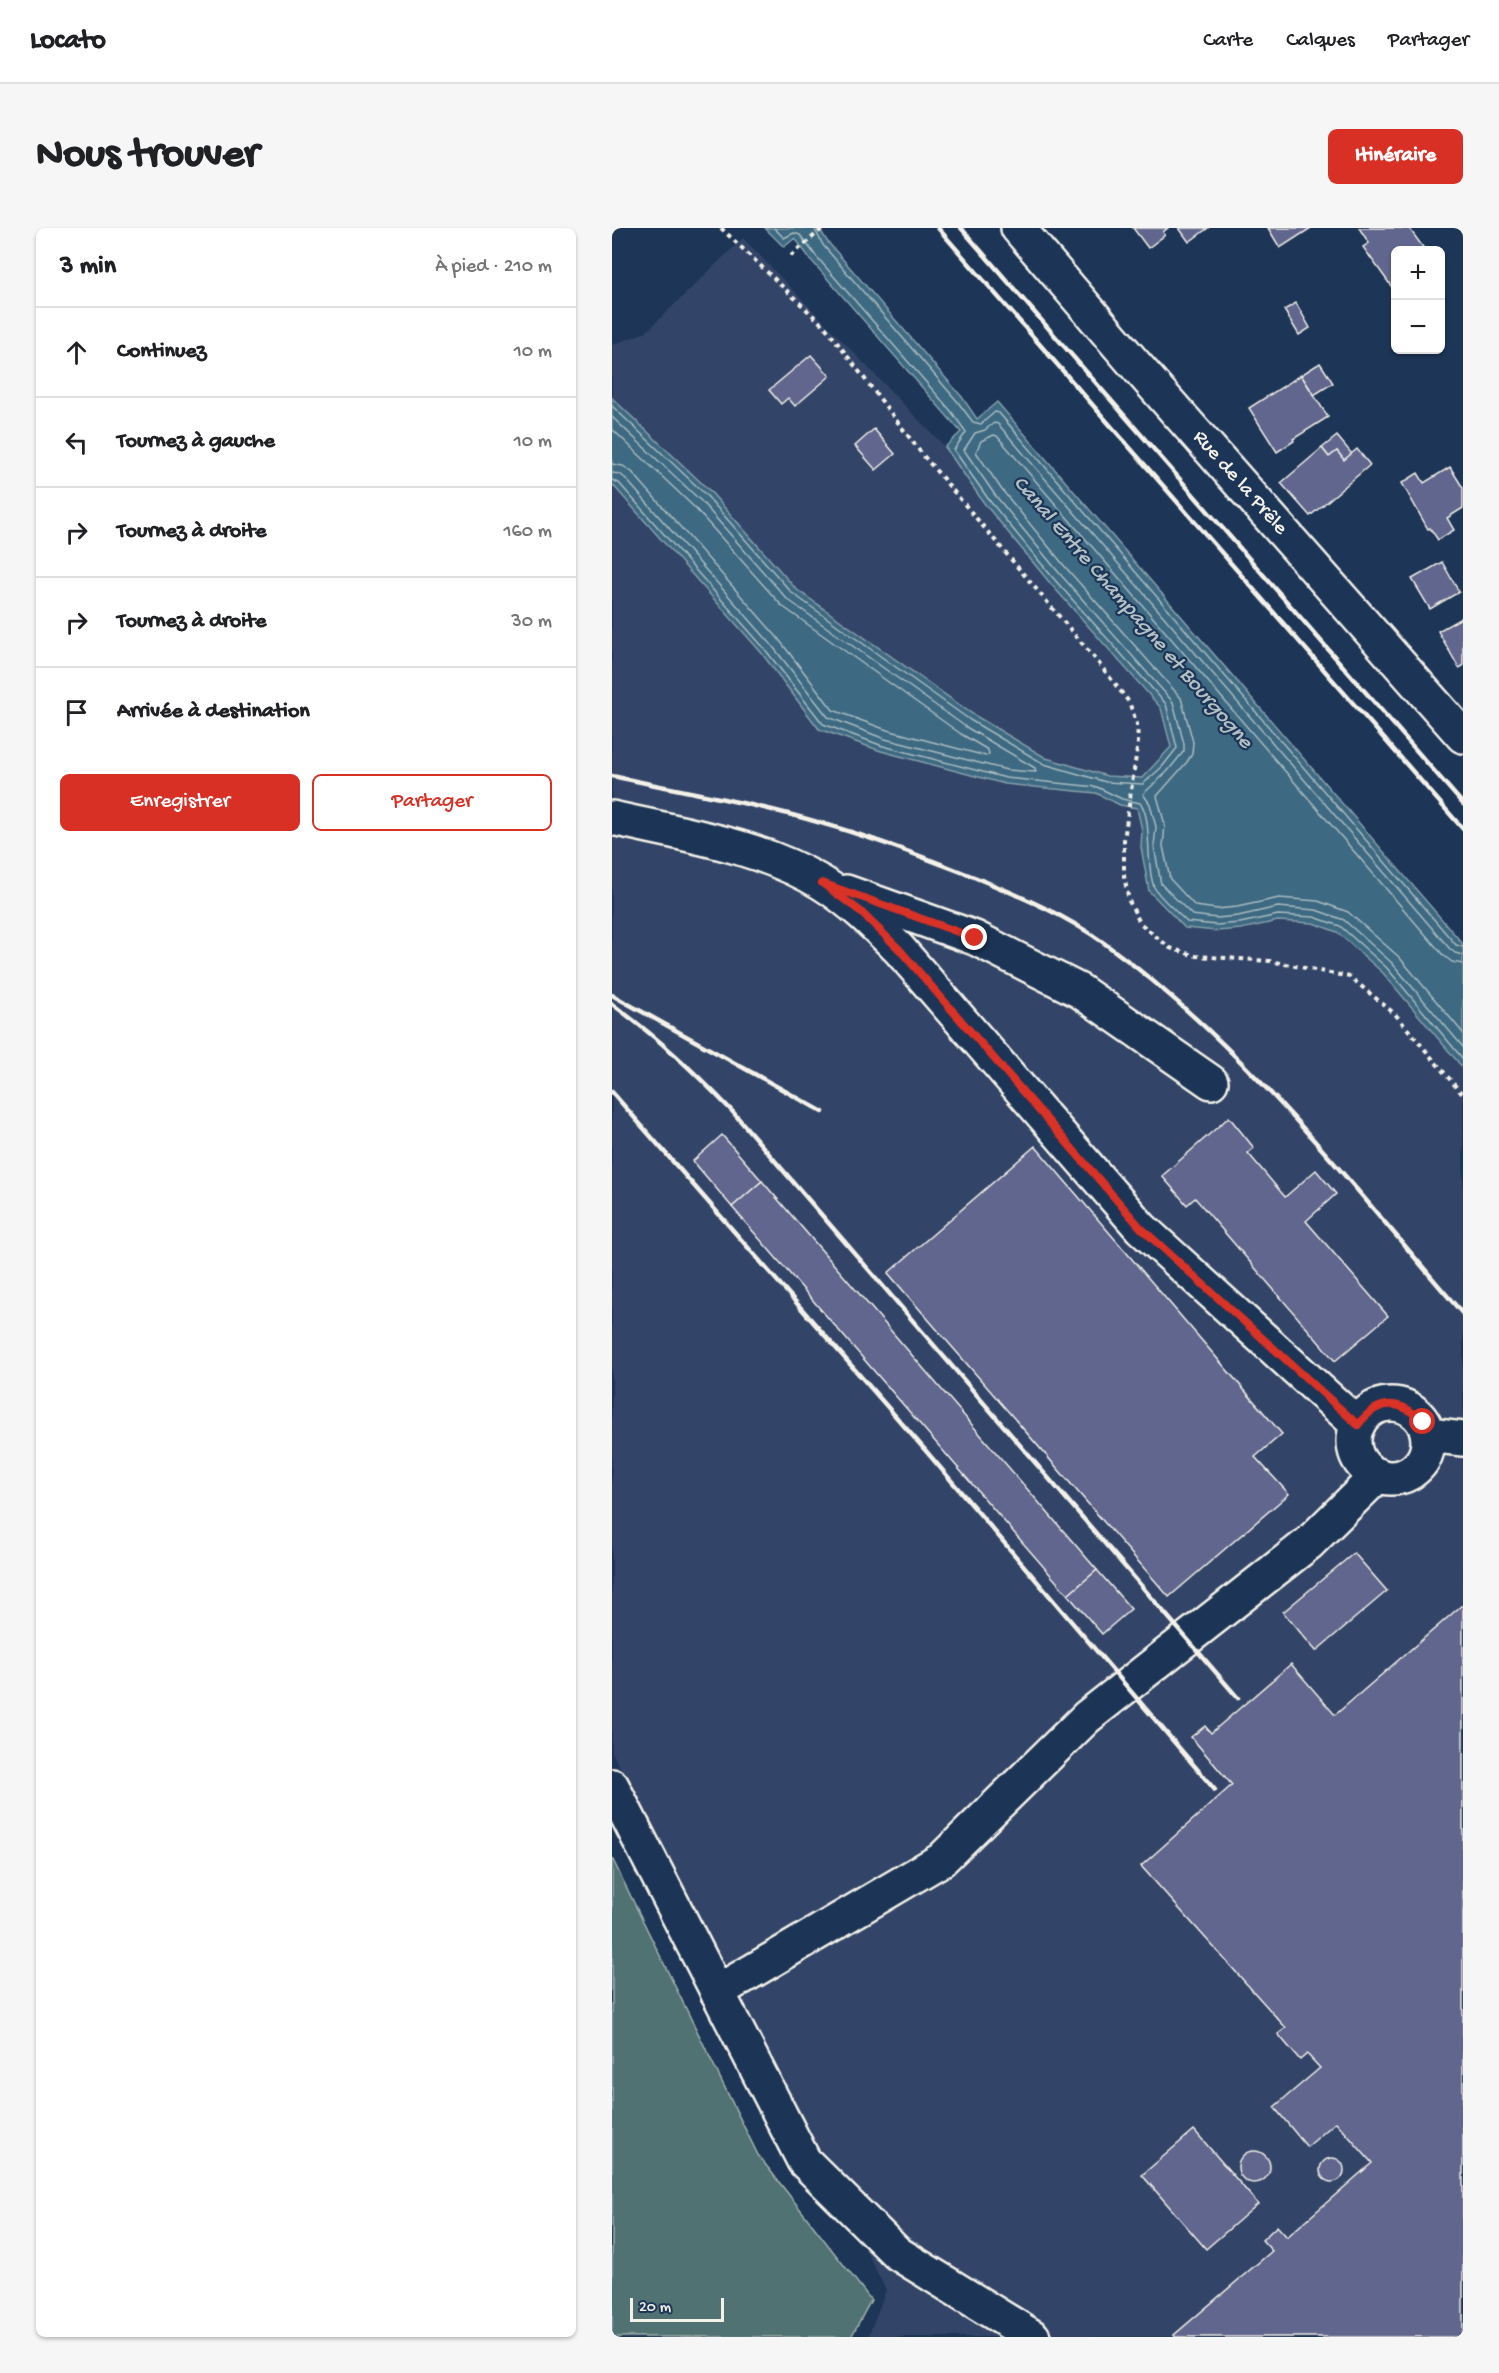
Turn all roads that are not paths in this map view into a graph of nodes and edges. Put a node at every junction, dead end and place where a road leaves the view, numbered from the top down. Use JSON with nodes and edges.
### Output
{"nodes":[{"id":1,"x":1018,"y":228,"type":"edge"},
{"id":2,"x":1463,"y":736,"type":"edge"},
{"id":3,"x":612,"y":818,"type":"edge"},
{"id":4,"x":822,"y":883,"type":"junction"},
{"id":5,"x":1211,"y":1083,"type":"dead end"},
{"id":6,"x":1358,"y":1425,"type":"junction"},
{"id":7,"x":1428,"y":1435,"type":"junction"},
{"id":8,"x":1463,"y":1439,"type":"edge"},
{"id":9,"x":1378,"y":1475,"type":"junction"},
{"id":10,"x":612,"y":1786,"type":"edge"},
{"id":11,"x":717,"y":1992,"type":"junction"},
{"id":12,"x":1033,"y":2337,"type":"edge"}],
"edges":[{"from":1,"to":2,"type":"street","name":"Rue de la Prêle"},
{"from":3,"to":4,"type":"street"},
{"from":4,"to":5,"type":"street"},
{"from":4,"to":6,"type":"street"},
{"from":6,"to":7,"type":"street"},
{"from":6,"to":9,"type":"street"},
{"from":7,"to":8,"type":"street"},
{"from":7,"to":9,"type":"street"},
{"from":9,"to":11,"type":"street"},
{"from":10,"to":11,"type":"street"},
{"from":11,"to":12,"type":"street"}]}
